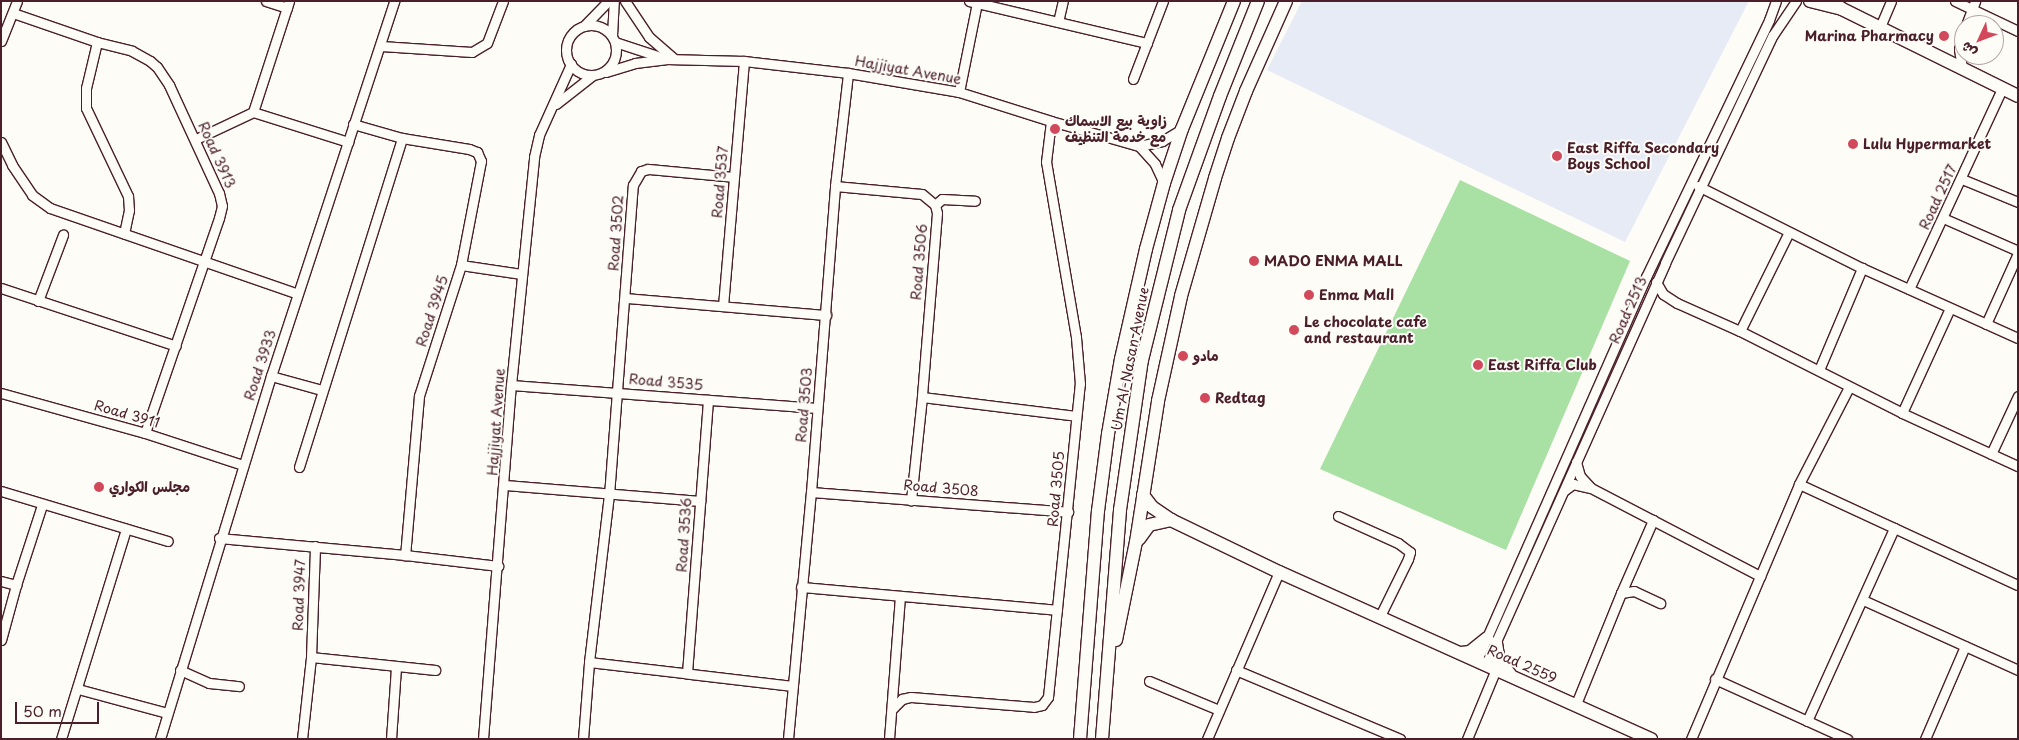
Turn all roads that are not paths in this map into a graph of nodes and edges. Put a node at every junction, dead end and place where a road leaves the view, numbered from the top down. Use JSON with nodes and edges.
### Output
{"nodes":[{"id":1,"x":17,"y":1,"type":"edge"},
{"id":2,"x":266,"y":1,"type":"edge"},
{"id":3,"x":394,"y":1,"type":"edge"},
{"id":4,"x":503,"y":1,"type":"edge"},
{"id":5,"x":608,"y":1,"type":"edge"},
{"id":6,"x":614,"y":1,"type":"edge"},
{"id":7,"x":625,"y":1,"type":"edge"},
{"id":8,"x":1063,"y":1,"type":"edge"},
{"id":9,"x":1163,"y":1,"type":"edge"},
{"id":10,"x":1234,"y":1,"type":"edge"},
{"id":11,"x":1258,"y":1,"type":"edge"},
{"id":12,"x":1286,"y":1,"type":"edge"},
{"id":13,"x":1776,"y":1,"type":"edge"},
{"id":14,"x":1796,"y":1,"type":"edge"},
{"id":15,"x":1810,"y":1,"type":"edge"},
{"id":16,"x":1891,"y":1,"type":"edge"},
{"id":17,"x":1955,"y":1,"type":"edge"},
{"id":18,"x":973,"y":2,"type":"edge"},
{"id":19,"x":288,"y":5,"type":"edge"},
{"id":20,"x":1837,"y":5,"type":"edge"},
{"id":21,"x":1973,"y":5,"type":"edge"},
{"id":22,"x":14,"y":13,"type":"junction"},
{"id":23,"x":1058,"y":22,"type":"junction"},
{"id":24,"x":583,"y":26,"type":"junction"},
{"id":25,"x":1880,"y":27,"type":"junction"},
{"id":26,"x":2018,"y":31,"type":"edge"},
{"id":27,"x":614,"y":39,"type":"junction"},
{"id":28,"x":1,"y":41,"type":"edge"},
{"id":29,"x":97,"y":42,"type":"junction"},
{"id":30,"x":1147,"y":43,"type":"junction"},
{"id":31,"x":381,"y":46,"type":"junction"},
{"id":32,"x":670,"y":59,"type":"junction"},
{"id":33,"x":744,"y":61,"type":"junction"},
{"id":34,"x":570,"y":64,"type":"junction"},
{"id":35,"x":1962,"y":65,"type":"edge"},
{"id":36,"x":1962,"y":68,"type":"junction"},
{"id":37,"x":606,"y":72,"type":"junction"},
{"id":38,"x":848,"y":74,"type":"junction"},
{"id":39,"x":593,"y":75,"type":"junction"},
{"id":40,"x":1133,"y":79,"type":"dead end"},
{"id":41,"x":2002,"y":89,"type":"junction"},
{"id":42,"x":959,"y":92,"type":"junction"},
{"id":43,"x":2018,"y":96,"type":"edge"},
{"id":44,"x":551,"y":110,"type":"junction"},
{"id":45,"x":253,"y":112,"type":"junction"},
{"id":46,"x":1050,"y":121,"type":"junction"},
{"id":47,"x":353,"y":124,"type":"junction"},
{"id":48,"x":1182,"y":129,"type":"junction"},
{"id":49,"x":402,"y":138,"type":"junction"},
{"id":50,"x":196,"y":139,"type":"junction"},
{"id":51,"x":1,"y":142,"type":"edge"},
{"id":52,"x":348,"y":142,"type":"junction"},
{"id":53,"x":1139,"y":146,"type":"junction"},
{"id":54,"x":734,"y":177,"type":"junction"},
{"id":55,"x":1962,"y":179,"type":"junction"},
{"id":56,"x":1164,"y":183,"type":"junction"},
{"id":57,"x":1692,"y":183,"type":"junction"},
{"id":58,"x":834,"y":186,"type":"junction"},
{"id":59,"x":1701,"y":187,"type":"junction"},
{"id":60,"x":975,"y":201,"type":"dead end"},
{"id":61,"x":2018,"y":202,"type":"edge"},
{"id":62,"x":935,"y":205,"type":"junction"},
{"id":63,"x":1943,"y":218,"type":"junction"},
{"id":64,"x":1789,"y":232,"type":"junction"},
{"id":65,"x":124,"y":233,"type":"junction"},
{"id":66,"x":63,"y":235,"type":"dead end"},
{"id":67,"x":2018,"y":252,"type":"edge"},
{"id":68,"x":204,"y":263,"type":"junction"},
{"id":69,"x":461,"y":265,"type":"junction"},
{"id":70,"x":1862,"y":268,"type":"junction"},
{"id":71,"x":521,"y":274,"type":"junction"},
{"id":72,"x":1656,"y":282,"type":"junction"},
{"id":73,"x":1,"y":288,"type":"edge"},
{"id":74,"x":1909,"y":289,"type":"junction"},
{"id":75,"x":298,"y":294,"type":"junction"},
{"id":76,"x":626,"y":298,"type":"junction"},
{"id":77,"x":38,"y":301,"type":"junction"},
{"id":78,"x":723,"y":306,"type":"junction"},
{"id":79,"x":1950,"y":308,"type":"junction"},
{"id":80,"x":826,"y":315,"type":"junction"},
{"id":81,"x":1986,"y":324,"type":"junction"},
{"id":82,"x":1740,"y":331,"type":"junction"},
{"id":83,"x":2018,"y":338,"type":"edge"},
{"id":84,"x":176,"y":346,"type":"junction"},
{"id":85,"x":1819,"y":370,"type":"junction"},
{"id":86,"x":271,"y":376,"type":"junction"},
{"id":87,"x":511,"y":385,"type":"junction"},
{"id":88,"x":1850,"y":387,"type":"junction"},
{"id":89,"x":322,"y":390,"type":"junction"},
{"id":90,"x":618,"y":392,"type":"junction"},
{"id":91,"x":1,"y":393,"type":"edge"},
{"id":92,"x":2018,"y":396,"type":"edge"},
{"id":93,"x":922,"y":397,"type":"junction"},
{"id":94,"x":708,"y":400,"type":"junction"},
{"id":95,"x":817,"y":408,"type":"junction"},
{"id":96,"x":1902,"y":412,"type":"junction"},
{"id":97,"x":2014,"y":414,"type":"edge"},
{"id":98,"x":1076,"y":416,"type":"junction"},
{"id":99,"x":145,"y":433,"type":"junction"},
{"id":100,"x":1991,"y":454,"type":"junction"},
{"id":101,"x":1576,"y":462,"type":"junction"},
{"id":102,"x":244,"y":465,"type":"junction"},
{"id":103,"x":2018,"y":466,"type":"edge"},
{"id":104,"x":299,"y":467,"type":"dead end"},
{"id":105,"x":1561,"y":472,"type":"junction"},
{"id":106,"x":1570,"y":476,"type":"junction"},
{"id":107,"x":1799,"y":484,"type":"junction"},
{"id":108,"x":505,"y":485,"type":"junction"},
{"id":109,"x":1591,"y":488,"type":"junction"},
{"id":110,"x":1,"y":491,"type":"edge"},
{"id":111,"x":811,"y":492,"type":"junction"},
{"id":112,"x":1563,"y":492,"type":"junction"},
{"id":113,"x":609,"y":495,"type":"junction"},
{"id":114,"x":1143,"y":496,"type":"junction"},
{"id":115,"x":911,"y":500,"type":"junction"},
{"id":116,"x":700,"y":501,"type":"junction"},
{"id":117,"x":42,"y":505,"type":"junction"},
{"id":118,"x":1068,"y":512,"type":"junction"},
{"id":119,"x":1338,"y":516,"type":"dead end"},
{"id":120,"x":1171,"y":520,"type":"junction"},
{"id":121,"x":1653,"y":520,"type":"junction"},
{"id":122,"x":1894,"y":528,"type":"junction"},
{"id":123,"x":126,"y":529,"type":"junction"},
{"id":124,"x":220,"y":538,"type":"junction"},
{"id":125,"x":168,"y":541,"type":"dead end"},
{"id":126,"x":1136,"y":542,"type":"junction"},
{"id":127,"x":315,"y":546,"type":"junction"},
{"id":128,"x":405,"y":555,"type":"junction"},
{"id":129,"x":498,"y":566,"type":"junction"},
{"id":130,"x":1279,"y":572,"type":"junction"},
{"id":131,"x":1760,"y":576,"type":"junction"},
{"id":132,"x":1,"y":581,"type":"edge"},
{"id":133,"x":16,"y":585,"type":"junction"},
{"id":134,"x":2018,"y":585,"type":"edge"},
{"id":135,"x":802,"y":587,"type":"junction"},
{"id":136,"x":1621,"y":593,"type":"junction"},
{"id":137,"x":900,"y":596,"type":"junction"},
{"id":138,"x":1863,"y":600,"type":"junction"},
{"id":139,"x":1660,"y":602,"type":"dead end"},
{"id":140,"x":1057,"y":610,"type":"junction"},
{"id":141,"x":1380,"y":616,"type":"junction"},
{"id":142,"x":1,"y":640,"type":"edge"},
{"id":143,"x":1492,"y":641,"type":"junction"},
{"id":144,"x":1965,"y":646,"type":"junction"},
{"id":145,"x":1461,"y":653,"type":"junction"},
{"id":146,"x":311,"y":657,"type":"junction"},
{"id":147,"x":589,"y":662,"type":"junction"},
{"id":148,"x":1108,"y":664,"type":"junction"},
{"id":149,"x":1486,"y":664,"type":"junction"},
{"id":150,"x":396,"y":667,"type":"junction"},
{"id":151,"x":180,"y":670,"type":"junction"},
{"id":152,"x":435,"y":670,"type":"dead end"},
{"id":153,"x":1236,"y":670,"type":"junction"},
{"id":154,"x":2018,"y":670,"type":"edge"},
{"id":155,"x":687,"y":673,"type":"junction"},
{"id":156,"x":1513,"y":677,"type":"junction"},
{"id":157,"x":1715,"y":679,"type":"junction"},
{"id":158,"x":1149,"y":681,"type":"dead end"},
{"id":159,"x":239,"y":686,"type":"dead end"},
{"id":160,"x":792,"y":686,"type":"junction"},
{"id":161,"x":78,"y":689,"type":"junction"},
{"id":162,"x":1576,"y":704,"type":"junction"},
{"id":163,"x":893,"y":708,"type":"junction"},
{"id":164,"x":1219,"y":710,"type":"junction"},
{"id":165,"x":167,"y":713,"type":"junction"},
{"id":166,"x":1807,"y":721,"type":"junction"},
{"id":167,"x":61,"y":739,"type":"edge"},
{"id":168,"x":160,"y":739,"type":"edge"},
{"id":169,"x":302,"y":739,"type":"edge"},
{"id":170,"x":391,"y":739,"type":"edge"},
{"id":171,"x":483,"y":739,"type":"edge"},
{"id":172,"x":583,"y":739,"type":"edge"},
{"id":173,"x":788,"y":739,"type":"edge"},
{"id":174,"x":889,"y":739,"type":"edge"},
{"id":175,"x":1080,"y":739,"type":"edge"},
{"id":176,"x":1102,"y":739,"type":"edge"},
{"id":177,"x":1207,"y":739,"type":"edge"},
{"id":178,"x":1400,"y":739,"type":"edge"},
{"id":179,"x":1467,"y":739,"type":"edge"},
{"id":180,"x":1651,"y":739,"type":"edge"},
{"id":181,"x":1691,"y":739,"type":"edge"},
{"id":182,"x":1847,"y":739,"type":"edge"},
{"id":183,"x":1925,"y":739,"type":"edge"}],
"edges":[{"from":1,"to":22,"type":"street"},
{"from":2,"to":19,"type":"street"},
{"from":3,"to":31,"type":"street","name":"Road 3933"},
{"from":4,"to":31,"type":"street"},
{"from":5,"to":24,"type":"street"},
{"from":6,"to":27,"type":"street"},
{"from":7,"to":32,"type":"street"},
{"from":8,"to":23,"type":"street"},
{"from":9,"to":30,"type":"street"},
{"from":10,"to":48,"type":"street","name":"Um Al-Nasan Avenue"},
{"from":11,"to":148,"type":"street","name":"Um Al-Nasan Avenue"},
{"from":12,"to":114,"type":"street"},
{"from":13,"to":57,"type":"street","name":"Road 2513"},
{"from":14,"to":59,"type":"street","name":"Road 2513"},
{"from":15,"to":20,"type":"street"},
{"from":16,"to":25,"type":"street"},
{"from":17,"to":21,"type":"street"},
{"from":18,"to":23,"type":"street"},
{"from":18,"to":42,"type":"street"},
{"from":19,"to":45,"type":"street"},
{"from":20,"to":25,"type":"street"},
{"from":21,"to":26,"type":"street"},
{"from":22,"to":28,"type":"street"},
{"from":22,"to":29,"type":"street","name":"Road 3913"},
{"from":23,"to":30,"type":"street"},
{"from":24,"to":27,"type":"street"},
{"from":24,"to":34,"type":"street"},
{"from":25,"to":36,"type":"street"},
{"from":27,"to":32,"type":"street"},
{"from":27,"to":37,"type":"street"},
{"from":29,"to":50,"type":"street","name":"Road 3913"},
{"from":29,"to":65,"type":"street"},
{"from":30,"to":40,"type":"street"},
{"from":31,"to":47,"type":"street","name":"Road 3933"},
{"from":32,"to":33,"type":"street","name":"Hajjiyat Avenue"},
{"from":32,"to":37,"type":"street"},
{"from":33,"to":38,"type":"street","name":"Hajjiyat Avenue"},
{"from":33,"to":54,"type":"street","name":"Road 3537"},
{"from":34,"to":39,"type":"street"},
{"from":34,"to":44,"type":"street","name":"Hajjiyat Avenue"},
{"from":35,"to":36,"type":"street"},
{"from":36,"to":41,"type":"street"},
{"from":37,"to":39,"type":"street"},
{"from":38,"to":42,"type":"street","name":"Hajjiyat Avenue"},
{"from":38,"to":58,"type":"street","name":"Road 3503"},
{"from":39,"to":44,"type":"street","name":"Hajjiyat Avenue"},
{"from":41,"to":43,"type":"street"},
{"from":41,"to":55,"type":"street","name":"Road 2517"},
{"from":42,"to":46,"type":"street","name":"Hajjiyat Avenue"},
{"from":44,"to":71,"type":"street","name":"Hajjiyat Avenue"},
{"from":45,"to":50,"type":"street"},
{"from":45,"to":52,"type":"street"},
{"from":46,"to":53,"type":"street","name":"Hajjiyat Avenue"},
{"from":46,"to":98,"type":"street","name":"Road 3505"},
{"from":47,"to":49,"type":"street","name":"Road 3945"},
{"from":47,"to":52,"type":"street","name":"Road 3933"},
{"from":48,"to":53,"type":"street","name":"Hajjiyat Avenue"},
{"from":48,"to":56,"type":"street","name":"Um Al-Nasan Avenue"},
{"from":49,"to":69,"type":"street","name":"Road 3945"},
{"from":49,"to":89,"type":"street"},
{"from":50,"to":68,"type":"street","name":"Road 3913"},
{"from":51,"to":65,"type":"street"},
{"from":52,"to":75,"type":"street","name":"Road 3933"},
{"from":53,"to":56,"type":"street"},
{"from":54,"to":76,"type":"street","name":"Road 3502"},
{"from":54,"to":78,"type":"street","name":"Road 3537"},
{"from":55,"to":61,"type":"street"},
{"from":55,"to":63,"type":"street","name":"Road 2517"},
{"from":56,"to":175,"type":"street","name":"Um Al-Nasan Avenue"},
{"from":57,"to":59,"type":"street"},
{"from":57,"to":105,"type":"street","name":"Road 2513"},
{"from":58,"to":62,"type":"street","name":"Road 3506"},
{"from":58,"to":80,"type":"street","name":"Road 3503"},
{"from":59,"to":64,"type":"street"},
{"from":59,"to":72,"type":"street","name":"Road 2513"},
{"from":60,"to":62,"type":"street"},
{"from":62,"to":93,"type":"street","name":"Road 3506"},
{"from":63,"to":67,"type":"street"},
{"from":63,"to":74,"type":"street","name":"Road 2517"},
{"from":64,"to":70,"type":"street"},
{"from":64,"to":82,"type":"street"},
{"from":65,"to":68,"type":"street"},
{"from":66,"to":77,"type":"street"},
{"from":67,"to":81,"type":"street"},
{"from":68,"to":75,"type":"street"},
{"from":68,"to":84,"type":"street","name":"Road 3913"},
{"from":69,"to":71,"type":"street"},
{"from":69,"to":128,"type":"street","name":"Road 3945"},
{"from":70,"to":74,"type":"street"},
{"from":70,"to":85,"type":"street"},
{"from":71,"to":87,"type":"street","name":"Hajjiyat Avenue"},
{"from":72,"to":82,"type":"street"},
{"from":72,"to":101,"type":"street","name":"Road 2513"},
{"from":73,"to":77,"type":"street"},
{"from":74,"to":79,"type":"street"},
{"from":75,"to":86,"type":"street","name":"Road 3933"},
{"from":76,"to":78,"type":"street"},
{"from":76,"to":90,"type":"street","name":"Road 3502"},
{"from":77,"to":84,"type":"street"},
{"from":78,"to":80,"type":"street"},
{"from":79,"to":81,"type":"street"},
{"from":79,"to":96,"type":"street"},
{"from":80,"to":95,"type":"street","name":"Road 3503"},
{"from":81,"to":83,"type":"street"},
{"from":82,"to":85,"type":"street"},
{"from":84,"to":99,"type":"street","name":"Road 3913"},
{"from":85,"to":88,"type":"street"},
{"from":86,"to":89,"type":"street"},
{"from":86,"to":102,"type":"street","name":"Road 3933"},
{"from":87,"to":90,"type":"street","name":"Road 3535"},
{"from":87,"to":108,"type":"street","name":"Hajjiyat Avenue"},
{"from":88,"to":96,"type":"street"},
{"from":88,"to":107,"type":"street"},
{"from":89,"to":104,"type":"street"},
{"from":90,"to":94,"type":"street","name":"Road 3535"},
{"from":90,"to":113,"type":"street"},
{"from":91,"to":99,"type":"street","name":"Road 3911"},
{"from":92,"to":97,"type":"street"},
{"from":93,"to":98,"type":"street"},
{"from":93,"to":115,"type":"street","name":"Road 3506"},
{"from":94,"to":95,"type":"street","name":"Road 3535"},
{"from":94,"to":116,"type":"street","name":"Road 3536"},
{"from":95,"to":111,"type":"street","name":"Road 3503"},
{"from":96,"to":100,"type":"street"},
{"from":97,"to":100,"type":"street"},
{"from":98,"to":118,"type":"street","name":"Road 3505"},
{"from":99,"to":102,"type":"street","name":"Road 3911"},
{"from":100,"to":103,"type":"street"},
{"from":101,"to":106,"type":"street","name":"Road 2513"},
{"from":101,"to":109,"type":"street"},
{"from":102,"to":124,"type":"street","name":"Road 3933"},
{"from":105,"to":106,"type":"street"},
{"from":105,"to":143,"type":"street","name":"Road 2513"},
{"from":106,"to":112,"type":"street","name":"Road 2513"},
{"from":107,"to":122,"type":"street"},
{"from":107,"to":131,"type":"street"},
{"from":108,"to":113,"type":"street"},
{"from":108,"to":129,"type":"street","name":"Hajjiyat Avenue"},
{"from":109,"to":112,"type":"street"},
{"from":109,"to":121,"type":"street"},
{"from":110,"to":117,"type":"street"},
{"from":111,"to":115,"type":"street","name":"Road 3508"},
{"from":111,"to":135,"type":"street","name":"Road 3503"},
{"from":112,"to":143,"type":"street","name":"Road 2513"},
{"from":113,"to":116,"type":"street"},
{"from":113,"to":147,"type":"street"},
{"from":114,"to":120,"type":"street","name":"Road 2559"},
{"from":114,"to":126,"type":"street"},
{"from":115,"to":118,"type":"street","name":"Road 3508"},
{"from":116,"to":155,"type":"street","name":"Road 3536"},
{"from":117,"to":123,"type":"street"},
{"from":117,"to":133,"type":"street"},
{"from":118,"to":140,"type":"street","name":"Road 3505"},
{"from":119,"to":141,"type":"street"},
{"from":120,"to":126,"type":"street"},
{"from":120,"to":130,"type":"street","name":"Road 2559"},
{"from":121,"to":131,"type":"street"},
{"from":121,"to":136,"type":"street"},
{"from":122,"to":134,"type":"street"},
{"from":122,"to":138,"type":"street"},
{"from":123,"to":125,"type":"street"},
{"from":123,"to":161,"type":"street"},
{"from":124,"to":127,"type":"street"},
{"from":124,"to":151,"type":"street","name":"Road 3933"},
{"from":126,"to":148,"type":"street"},
{"from":127,"to":128,"type":"street","name":"Road 3947"},
{"from":127,"to":146,"type":"street","name":"Road 3947"},
{"from":128,"to":129,"type":"street","name":"Road 3947"},
{"from":129,"to":171,"type":"street","name":"Hajjiyat Avenue"},
{"from":130,"to":141,"type":"street","name":"Road 2559"},
{"from":130,"to":153,"type":"street"},
{"from":131,"to":157,"type":"street"},
{"from":132,"to":133,"type":"street"},
{"from":133,"to":142,"type":"street"},
{"from":135,"to":137,"type":"street"},
{"from":135,"to":160,"type":"street","name":"Road 3503"},
{"from":136,"to":139,"type":"street"},
{"from":136,"to":162,"type":"street"},
{"from":137,"to":140,"type":"street"},
{"from":137,"to":163,"type":"street"},
{"from":138,"to":144,"type":"street"},
{"from":138,"to":166,"type":"street"},
{"from":140,"to":163,"type":"street","name":"Road 3505"},
{"from":141,"to":145,"type":"street","name":"Road 2559"},
{"from":143,"to":145,"type":"street"},
{"from":143,"to":149,"type":"street","name":"Road 2513"},
{"from":143,"to":156,"type":"street"},
{"from":144,"to":154,"type":"street"},
{"from":144,"to":183,"type":"street"},
{"from":145,"to":149,"type":"street","name":"Road 2559"},
{"from":146,"to":150,"type":"street"},
{"from":146,"to":169,"type":"street","name":"Road 3947"},
{"from":147,"to":155,"type":"street"},
{"from":147,"to":172,"type":"street"},
{"from":148,"to":176,"type":"street","name":"Um Al-Nasan Avenue"},
{"from":149,"to":156,"type":"street","name":"Road 2559"},
{"from":149,"to":179,"type":"street","name":"Road 2513"},
{"from":150,"to":152,"type":"street"},
{"from":150,"to":170,"type":"street"},
{"from":151,"to":159,"type":"street"},
{"from":151,"to":165,"type":"street","name":"Road 3933"},
{"from":153,"to":164,"type":"street"},
{"from":153,"to":178,"type":"street"},
{"from":155,"to":160,"type":"street"},
{"from":156,"to":162,"type":"street","name":"Road 2559"},
{"from":157,"to":166,"type":"street"},
{"from":157,"to":181,"type":"street"},
{"from":158,"to":164,"type":"street"},
{"from":160,"to":173,"type":"street","name":"Road 3503"},
{"from":161,"to":165,"type":"street"},
{"from":161,"to":167,"type":"street"},
{"from":162,"to":180,"type":"street","name":"Road 2559"},
{"from":163,"to":174,"type":"street"},
{"from":164,"to":177,"type":"street"},
{"from":165,"to":168,"type":"street","name":"Road 3933"},
{"from":166,"to":182,"type":"street"}]}
